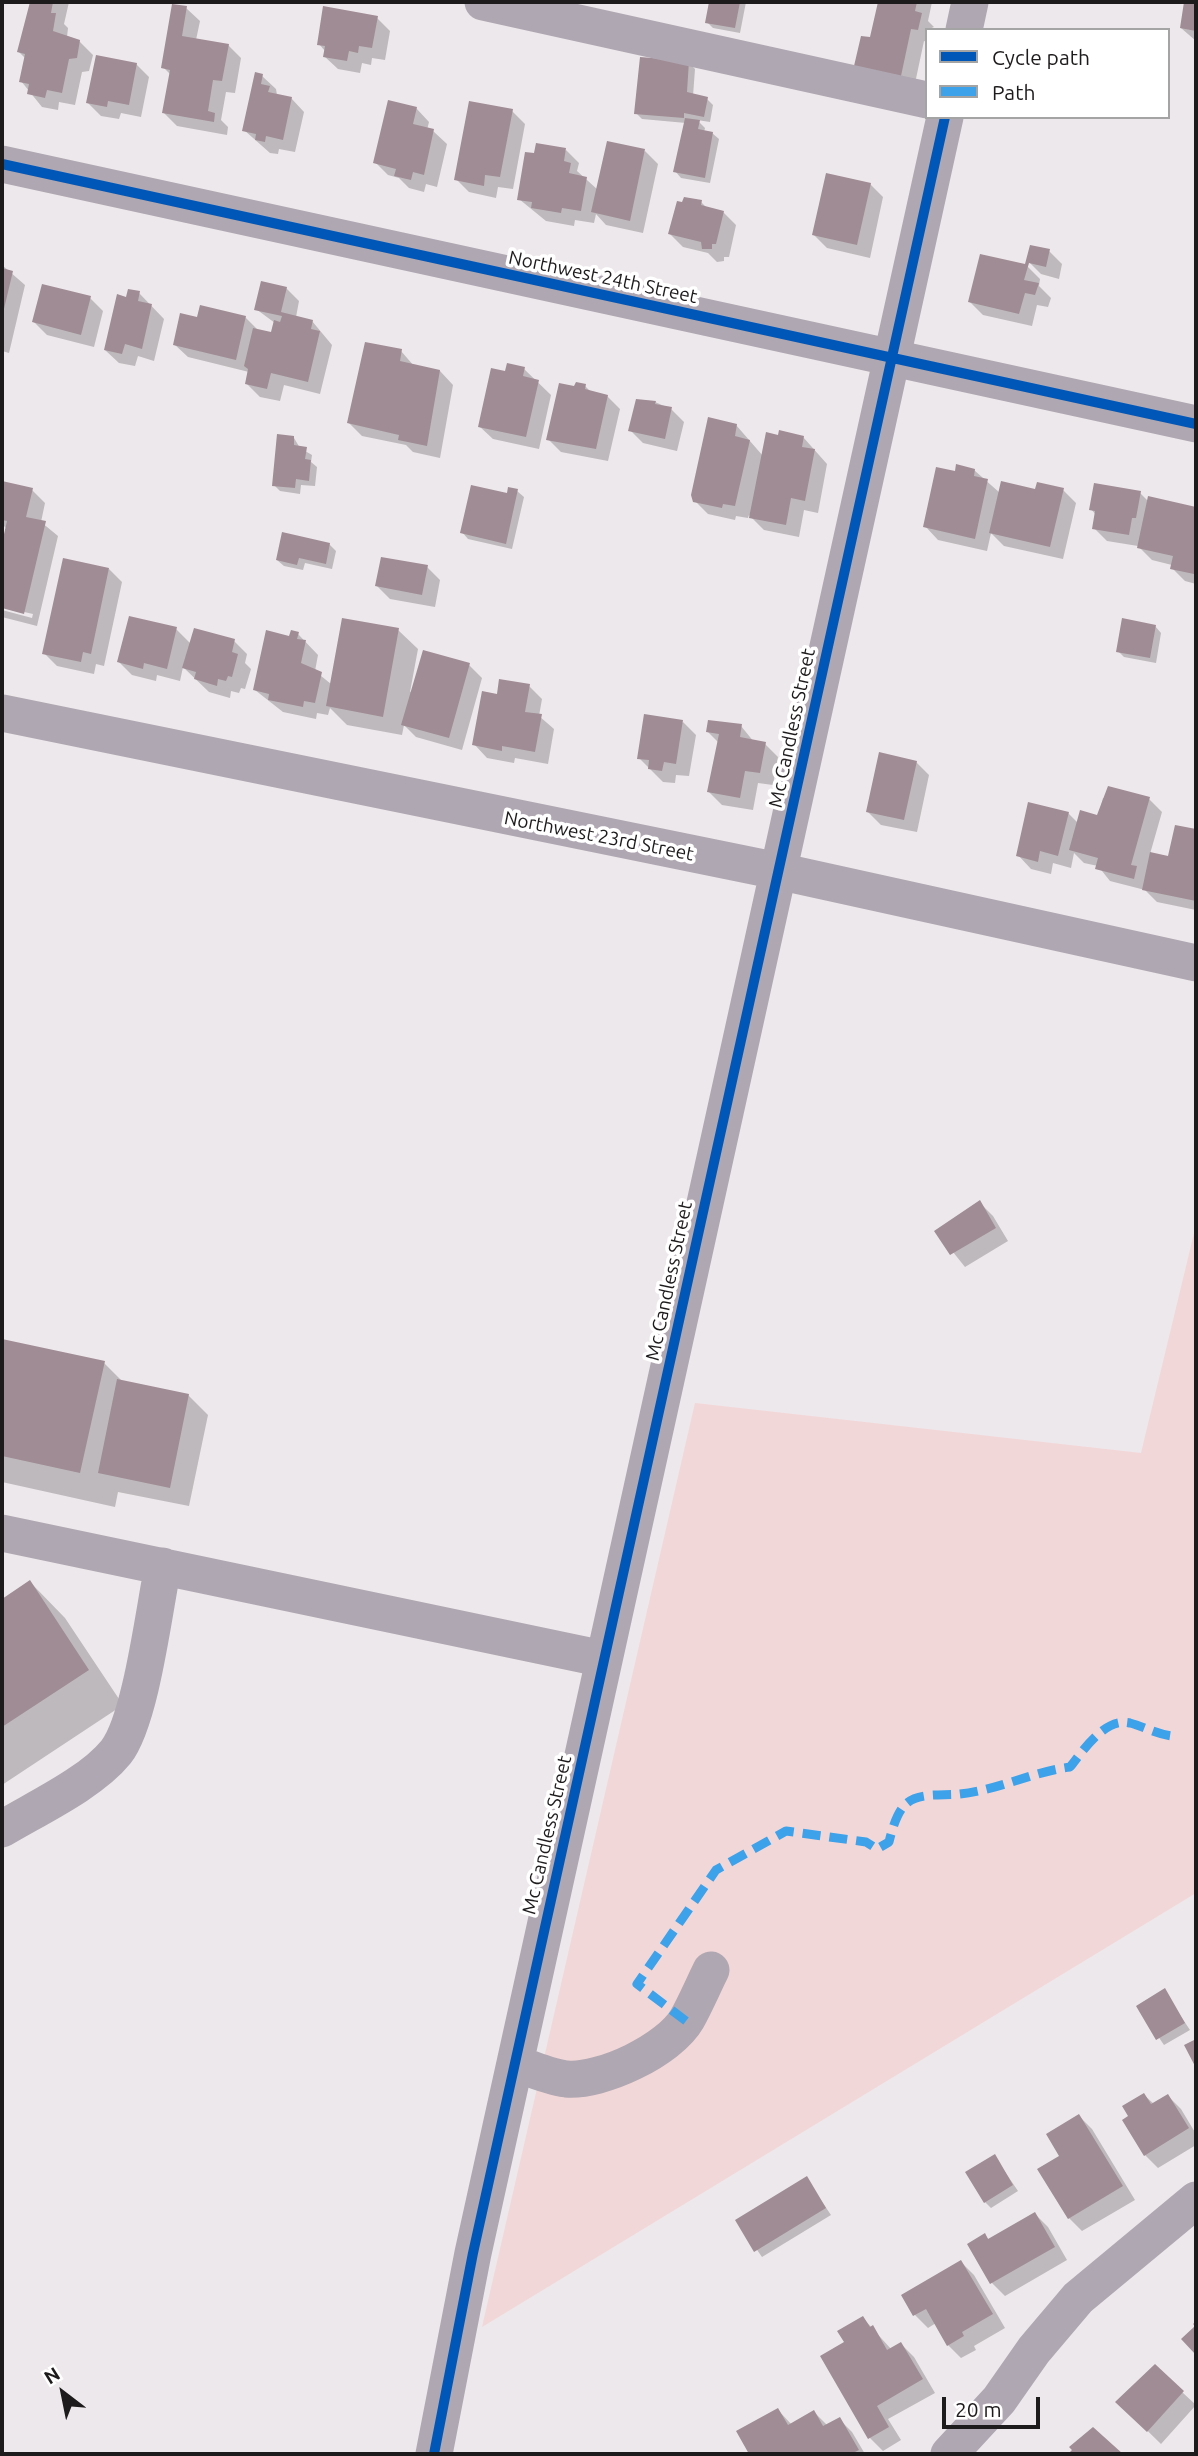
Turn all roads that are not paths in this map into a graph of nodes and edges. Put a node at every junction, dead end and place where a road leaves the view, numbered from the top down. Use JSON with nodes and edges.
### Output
{"nodes":[{"id":1,"x":483,"y":2,"type":"edge"},
{"id":2,"x":970,"y":2,"type":"edge"},
{"id":3,"x":964,"y":28,"type":"edge"},
{"id":4,"x":925,"y":100,"type":"edge"},
{"id":5,"x":945,"y":119,"type":"edge"},
{"id":6,"x":2,"y":164,"type":"edge"},
{"id":7,"x":891,"y":358,"type":"junction"},
{"id":8,"x":1196,"y":424,"type":"edge"},
{"id":9,"x":2,"y":713,"type":"edge"},
{"id":10,"x":778,"y":871,"type":"junction"},
{"id":11,"x":1196,"y":963,"type":"edge"},
{"id":12,"x":2,"y":1532,"type":"edge"},
{"id":13,"x":163,"y":1566,"type":"junction"},
{"id":14,"x":604,"y":1659,"type":"junction"},
{"id":15,"x":2,"y":1829,"type":"edge"},
{"id":16,"x":711,"y":1970,"type":"dead end"},
{"id":17,"x":515,"y":2063,"type":"junction"},
{"id":18,"x":1196,"y":2200,"type":"edge"},
{"id":19,"x":434,"y":2454,"type":"edge"},
{"id":20,"x":949,"y":2454,"type":"edge"}],
"edges":[{"from":1,"to":4,"type":"street"},
{"from":2,"to":3,"type":"street"},
{"from":5,"to":7,"type":"street","name":"Mc Candless Street"},
{"from":6,"to":7,"type":"street","name":"Northwest 24th Street"},
{"from":7,"to":8,"type":"street","name":"Northwest 24th Street"},
{"from":7,"to":10,"type":"street","name":"Mc Candless Street"},
{"from":9,"to":10,"type":"street","name":"Northwest 23rd Street"},
{"from":10,"to":11,"type":"street","name":"Northwest 23rd Street"},
{"from":10,"to":14,"type":"street","name":"Mc Candless Street"},
{"from":12,"to":13,"type":"street"},
{"from":13,"to":14,"type":"street"},
{"from":13,"to":15,"type":"street"},
{"from":14,"to":17,"type":"street","name":"Mc Candless Street"},
{"from":16,"to":17,"type":"street"},
{"from":17,"to":19,"type":"street","name":"Mc Candless Street"},
{"from":18,"to":20,"type":"street"}]}
